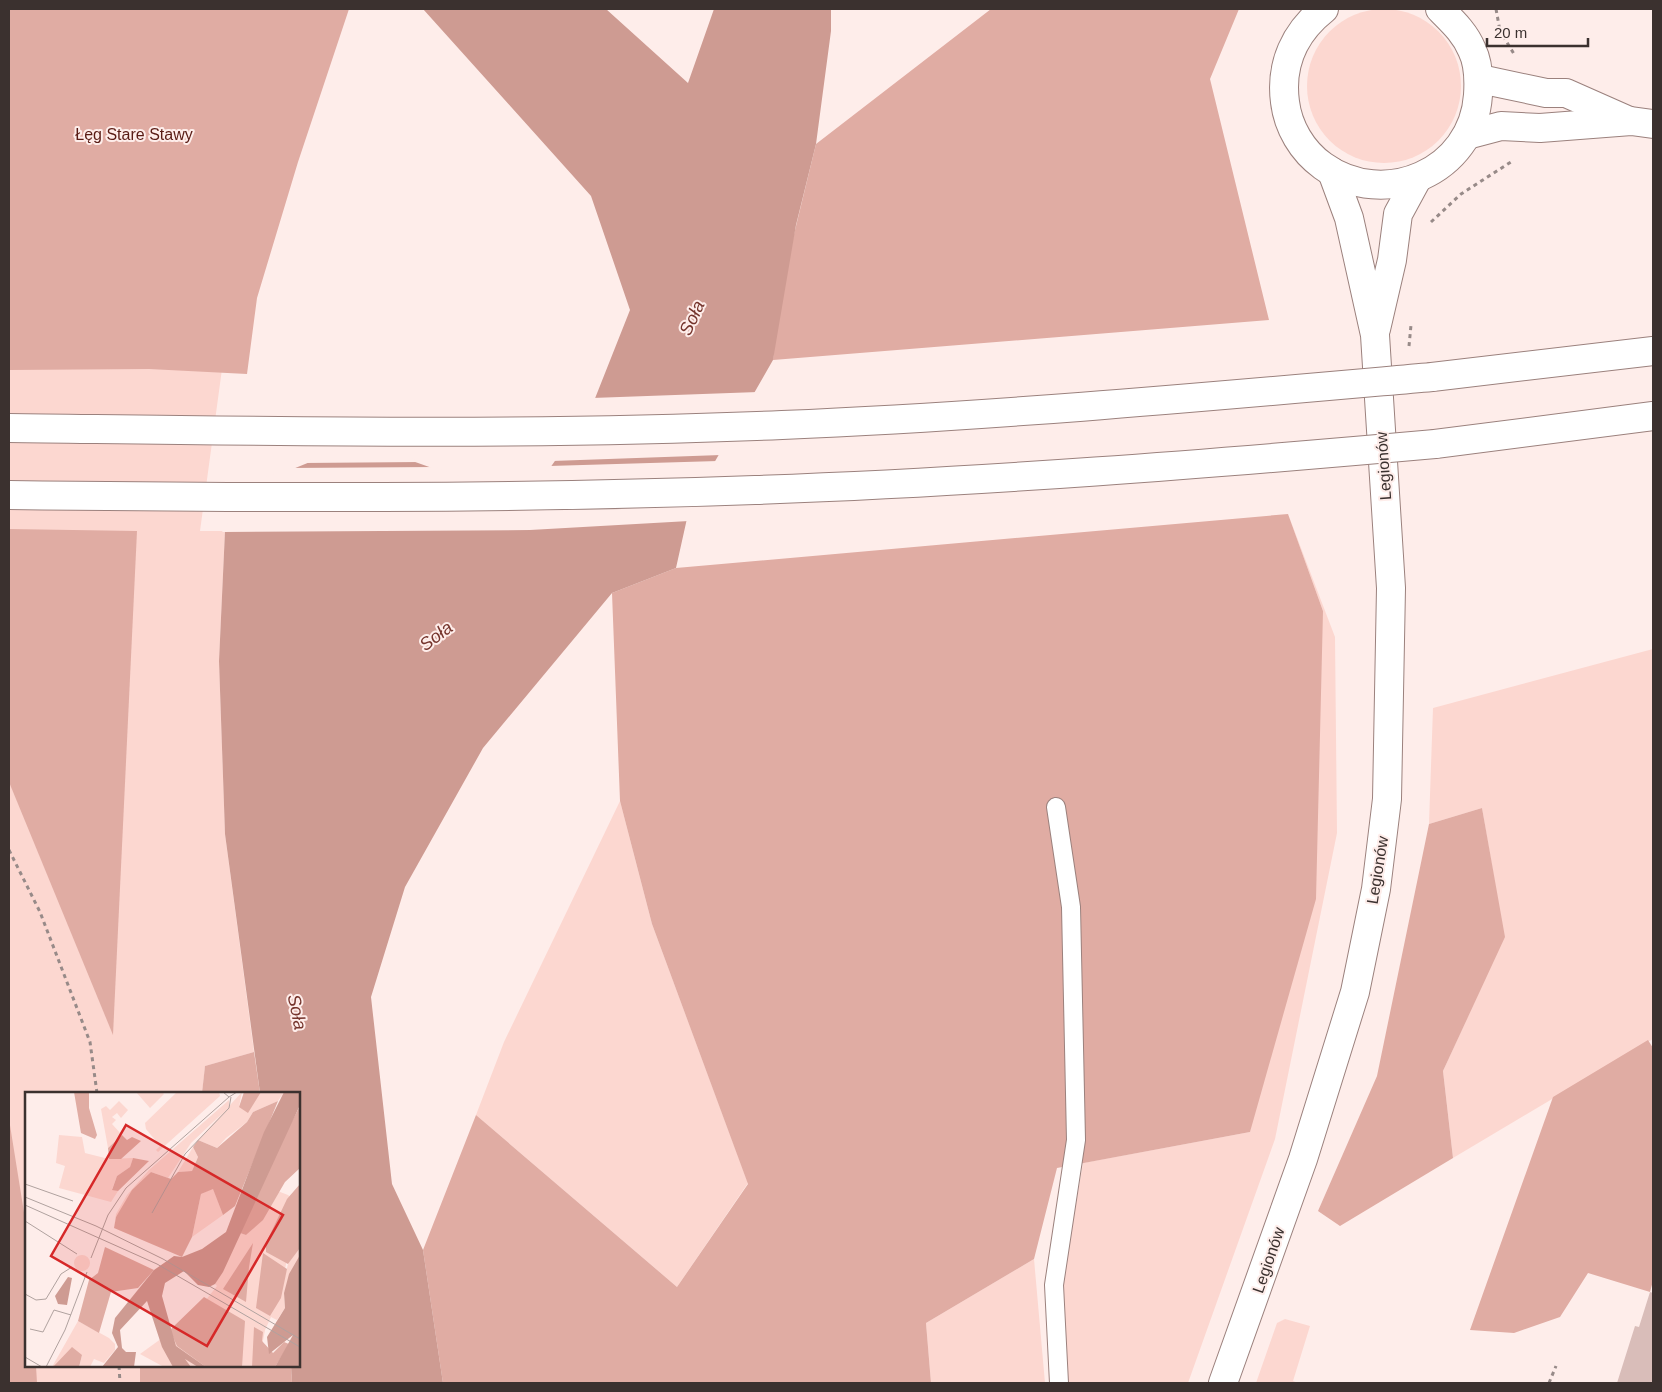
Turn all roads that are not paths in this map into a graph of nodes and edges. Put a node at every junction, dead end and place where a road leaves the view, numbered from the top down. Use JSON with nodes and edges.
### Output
{"nodes":[{"id":1,"x":1324,"y":9,"type":"edge"},
{"id":2,"x":1440,"y":9,"type":"edge"},
{"id":3,"x":1302,"y":22,"type":"edge"},
{"id":4,"x":1480,"y":79,"type":"junction"},
{"id":5,"x":1642,"y":123,"type":"edge"},
{"id":6,"x":1467,"y":135,"type":"junction"},
{"id":7,"x":1332,"y":172,"type":"junction"},
{"id":8,"x":1417,"y":180,"type":"junction"},
{"id":9,"x":1375,"y":335,"type":"junction"},
{"id":10,"x":1653,"y":351,"type":"edge"},
{"id":11,"x":1653,"y":416,"type":"edge"},
{"id":12,"x":9,"y":428,"type":"edge"},
{"id":13,"x":9,"y":495,"type":"edge"},
{"id":14,"x":1056,"y":807,"type":"dead end"},
{"id":15,"x":1059,"y":1383,"type":"edge"},
{"id":16,"x":1223,"y":1383,"type":"edge"}],
"edges":[{"from":1,"to":3,"type":"main road"},
{"from":2,"to":4,"type":"main road"},
{"from":3,"to":7,"type":"main road"},
{"from":4,"to":5,"type":"main road"},
{"from":4,"to":6,"type":"main road"},
{"from":5,"to":6,"type":"main road"},
{"from":6,"to":8,"type":"main road"},
{"from":7,"to":8,"type":"main road"},
{"from":7,"to":9,"type":"main road","name":"Legionów"},
{"from":8,"to":9,"type":"main road","name":"Legionów"},
{"from":9,"to":16,"type":"main road","name":"Legionów"},
{"from":10,"to":12,"type":"main road","bridge":true},
{"from":11,"to":13,"type":"main road","bridge":true},
{"from":14,"to":15,"type":"lane"}]}
